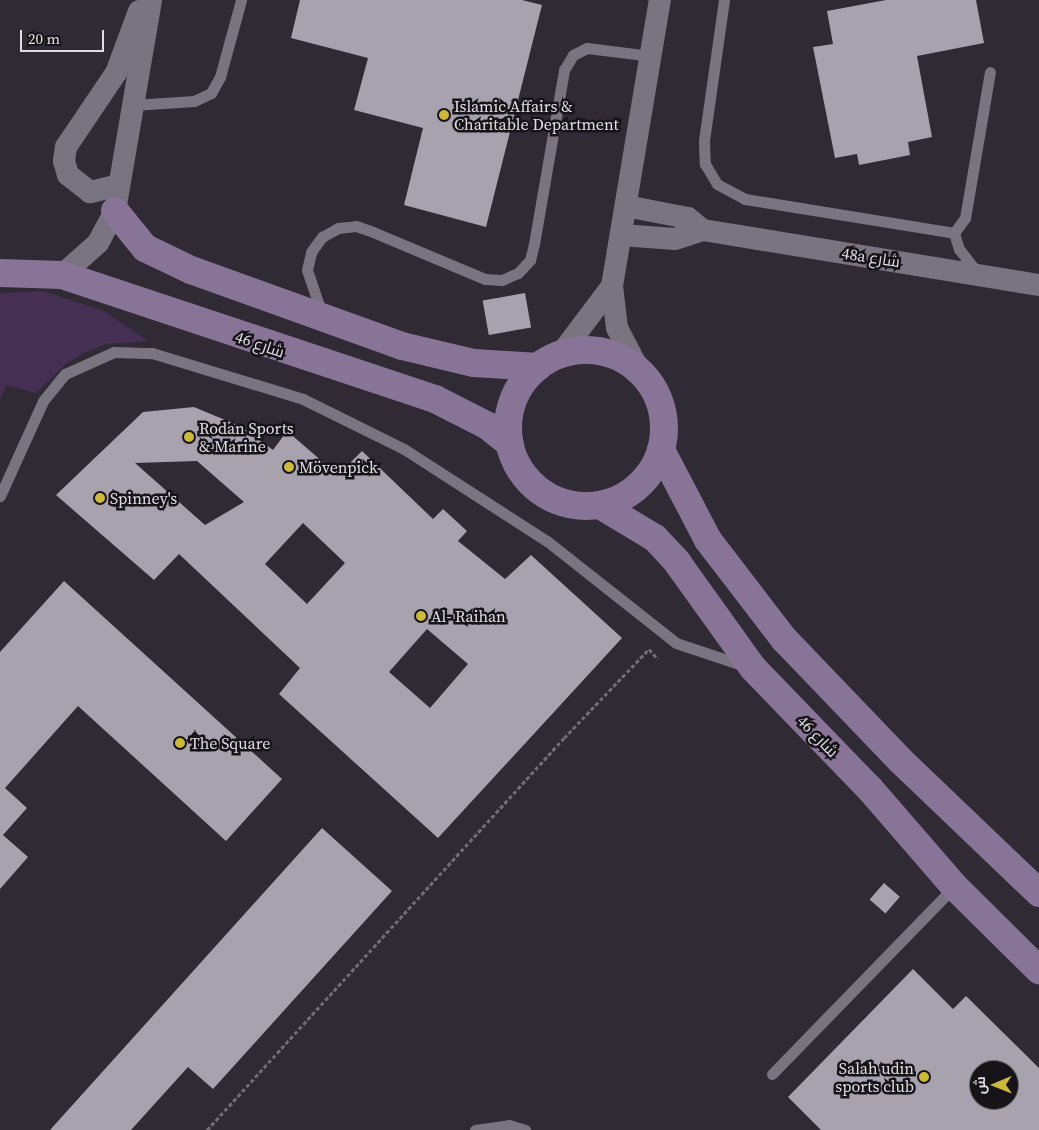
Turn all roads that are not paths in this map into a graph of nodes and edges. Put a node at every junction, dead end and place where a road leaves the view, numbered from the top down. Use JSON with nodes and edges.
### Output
{"nodes":[{"id":1,"x":142,"y":0,"type":"edge"},
{"id":2,"x":151,"y":0,"type":"edge"},
{"id":3,"x":241,"y":0,"type":"edge"},
{"id":4,"x":660,"y":0,"type":"edge"},
{"id":5,"x":724,"y":0,"type":"edge"},
{"id":6,"x":651,"y":56,"type":"junction"},
{"id":7,"x":990,"y":72,"type":"dead end"},
{"id":8,"x":133,"y":105,"type":"junction"},
{"id":9,"x":117,"y":198,"type":"junction"},
{"id":10,"x":626,"y":206,"type":"junction"},
{"id":11,"x":703,"y":230,"type":"junction"},
{"id":12,"x":954,"y":233,"type":"junction"},
{"id":13,"x":621,"y":235,"type":"junction"},
{"id":14,"x":0,"y":273,"type":"edge"},
{"id":15,"x":62,"y":275,"type":"junction"},
{"id":16,"x":980,"y":275,"type":"junction"},
{"id":17,"x":1039,"y":285,"type":"edge"},
{"id":18,"x":612,"y":286,"type":"junction"},
{"id":19,"x":323,"y":316,"type":"junction"},
{"id":20,"x":549,"y":361,"type":"junction"},
{"id":21,"x":639,"y":370,"type":"junction"},
{"id":22,"x":510,"y":444,"type":"junction"},
{"id":23,"x":661,"y":450,"type":"junction"},
{"id":24,"x":0,"y":496,"type":"edge"},
{"id":25,"x":600,"y":506,"type":"junction"},
{"id":26,"x":753,"y":668,"type":"junction"},
{"id":27,"x":954,"y":886,"type":"junction"},
{"id":28,"x":1039,"y":893,"type":"edge"},
{"id":29,"x":1039,"y":970,"type":"edge"},
{"id":30,"x":772,"y":1074,"type":"dead end"},
{"id":31,"x":475,"y":1130,"type":"edge"},
{"id":32,"x":525,"y":1130,"type":"edge"}],
"edges":[{"from":1,"to":9,"type":"street"},
{"from":2,"to":8,"type":"street"},
{"from":3,"to":8,"type":"lane"},
{"from":4,"to":6,"type":"street"},
{"from":5,"to":12,"type":"lane"},
{"from":6,"to":10,"type":"street"},
{"from":6,"to":19,"type":"lane"},
{"from":7,"to":12,"type":"lane"},
{"from":8,"to":9,"type":"street"},
{"from":9,"to":15,"type":"street"},
{"from":9,"to":19,"type":"street"},
{"from":10,"to":11,"type":"street","name":"48a شارع"},
{"from":10,"to":13,"type":"street"},
{"from":11,"to":13,"type":"street","name":"48a شارع"},
{"from":11,"to":16,"type":"street","name":"48a شارع"},
{"from":12,"to":16,"type":"lane"},
{"from":13,"to":18,"type":"street"},
{"from":14,"to":15,"type":"street","name":"شارع 46"},
{"from":15,"to":22,"type":"street","name":"شارع 46"},
{"from":16,"to":17,"type":"street","name":"48a شارع"},
{"from":18,"to":20,"type":"street"},
{"from":18,"to":21,"type":"street"},
{"from":19,"to":20,"type":"street"},
{"from":20,"to":21,"type":"street"},
{"from":20,"to":22,"type":"street"},
{"from":21,"to":23,"type":"street"},
{"from":22,"to":25,"type":"street"},
{"from":23,"to":25,"type":"street"},
{"from":23,"to":28,"type":"street"},
{"from":24,"to":26,"type":"lane"},
{"from":25,"to":26,"type":"street","name":"شارع 46"},
{"from":26,"to":27,"type":"street","name":"شارع 46"},
{"from":27,"to":29,"type":"street","name":"شارع 46"},
{"from":27,"to":30,"type":"lane"},
{"from":31,"to":32,"type":"lane"}]}
